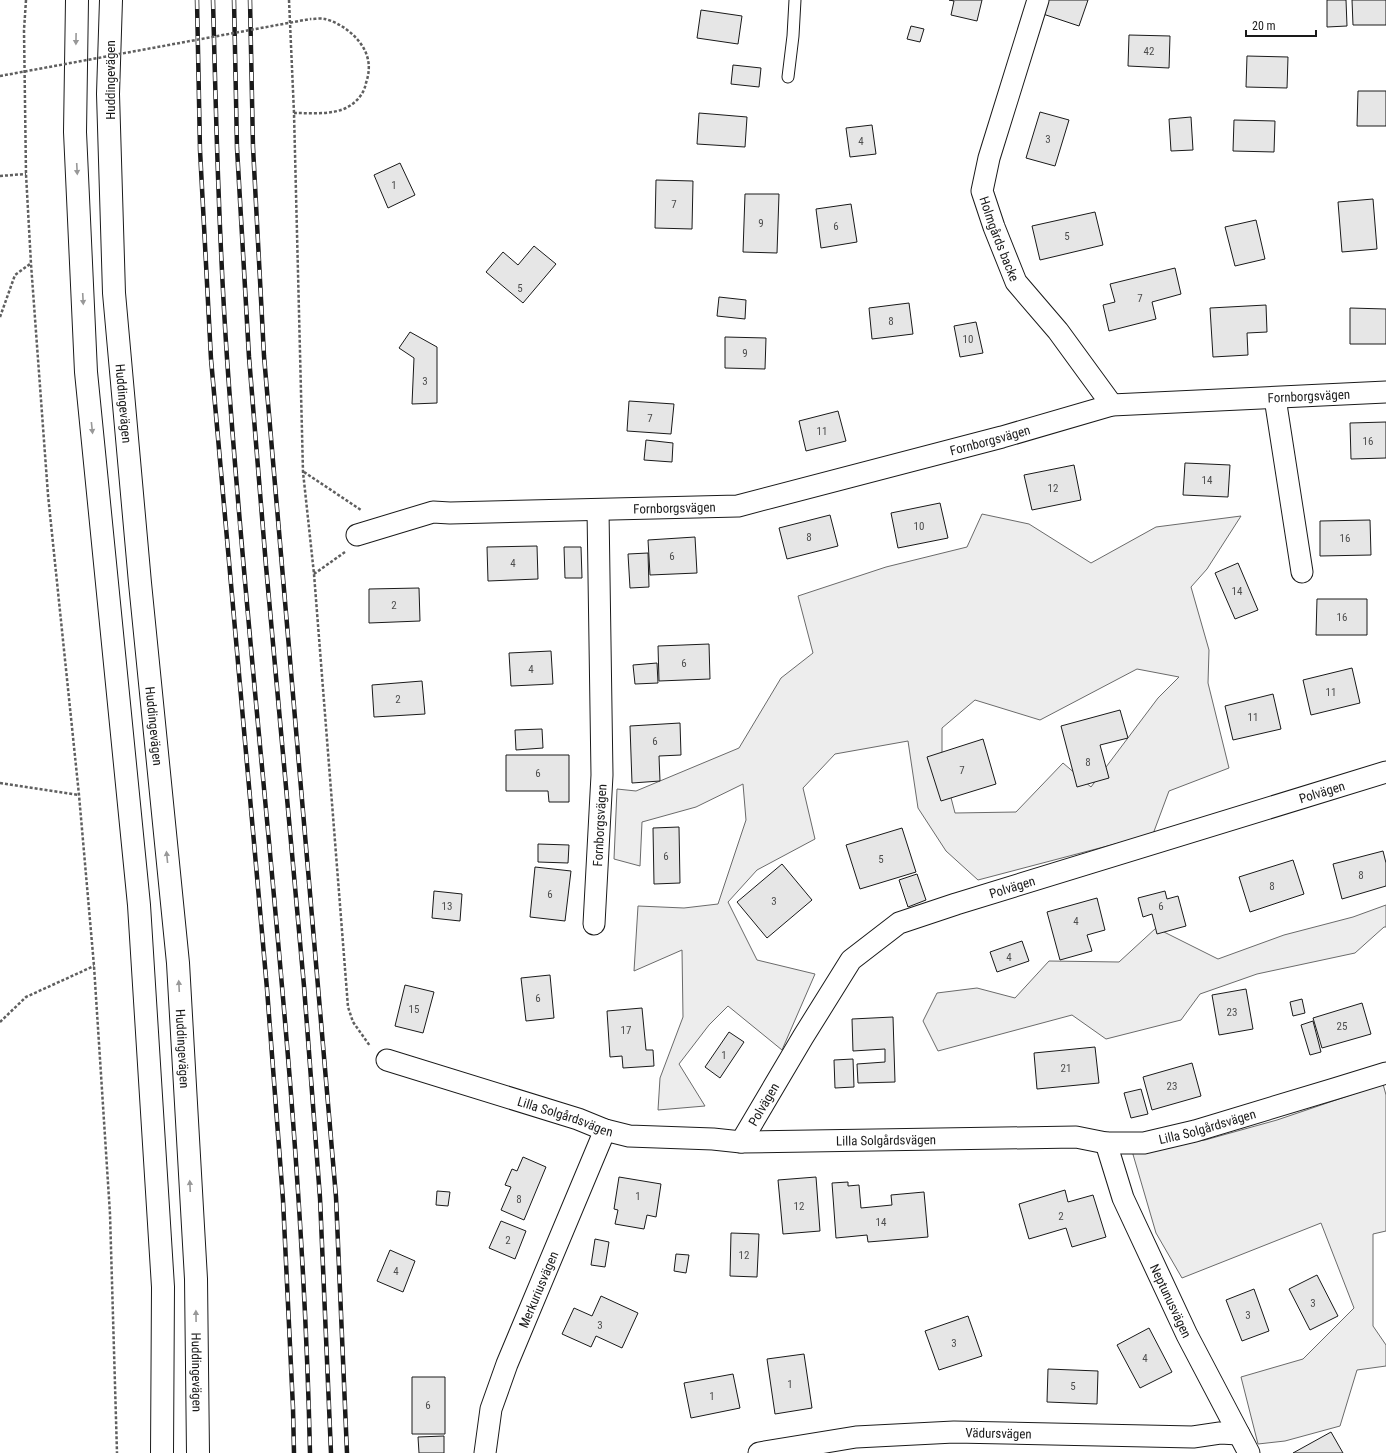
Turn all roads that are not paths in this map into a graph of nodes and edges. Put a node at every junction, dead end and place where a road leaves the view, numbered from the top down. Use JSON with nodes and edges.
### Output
{"nodes":[{"id":1,"x":77,"y":0,"type":"edge"},
{"id":2,"x":110,"y":0,"type":"edge"},
{"id":3,"x":795,"y":0,"type":"edge"},
{"id":4,"x":1038,"y":0,"type":"edge"},
{"id":5,"x":788,"y":77,"type":"dead end"},
{"id":6,"x":1386,"y":392,"type":"edge"},
{"id":7,"x":1275,"y":398,"type":"junction"},
{"id":8,"x":1112,"y":405,"type":"junction"},
{"id":9,"x":598,"y":510,"type":"junction"},
{"id":10,"x":357,"y":535,"type":"road end"},
{"id":11,"x":1302,"y":572,"type":"dead end"},
{"id":12,"x":1386,"y":772,"type":"edge"},
{"id":13,"x":594,"y":924,"type":"dead end"},
{"id":14,"x":387,"y":1060,"type":"road end"},
{"id":15,"x":1386,"y":1072,"type":"edge"},
{"id":16,"x":605,"y":1130,"type":"junction"},
{"id":17,"x":741,"y":1142,"type":"junction"},
{"id":18,"x":1106,"y":1143,"type":"junction"},
{"id":19,"x":1239,"y":1434,"type":"junction"},
{"id":20,"x":491,"y":1452,"type":"edge"},
{"id":21,"x":162,"y":1453,"type":"edge"},
{"id":22,"x":198,"y":1453,"type":"edge"},
{"id":23,"x":759,"y":1453,"type":"edge"},
{"id":24,"x":1249,"y":1453,"type":"edge"}],
"edges":[{"from":1,"to":21,"type":"main road","one_way":true},
{"from":22,"to":2,"type":"main road","name":"Huddingevägen","one_way":true},
{"from":3,"to":5,"type":"lane"},
{"from":4,"to":8,"type":"street","name":"Holmgårds backe"},
{"from":6,"to":7,"type":"street","name":"Fornborgsvägen"},
{"from":7,"to":8,"type":"street","name":"Fornborgsvägen"},
{"from":7,"to":11,"type":"street"},
{"from":8,"to":9,"type":"street","name":"Fornborgsvägen"},
{"from":9,"to":10,"type":"street","name":"Fornborgsvägen"},
{"from":9,"to":13,"type":"street","name":"Fornborgsvägen"},
{"from":12,"to":17,"type":"street","name":"Polvägen"},
{"from":14,"to":16,"type":"street","name":"Lilla Solgårdsvägen"},
{"from":15,"to":18,"type":"street","name":"Lilla Solgårdsvägen"},
{"from":16,"to":17,"type":"street","name":"Lilla Solgårdsvägen"},
{"from":16,"to":20,"type":"street","name":"Merkuriusvägen"},
{"from":17,"to":18,"type":"street","name":"Lilla Solgårdsvägen"},
{"from":18,"to":19,"type":"street","name":"Neptunusvägen"},
{"from":19,"to":23,"type":"street","name":"Vädursvägen"},
{"from":19,"to":24,"type":"street","name":"Neptunusvägen"}]}
